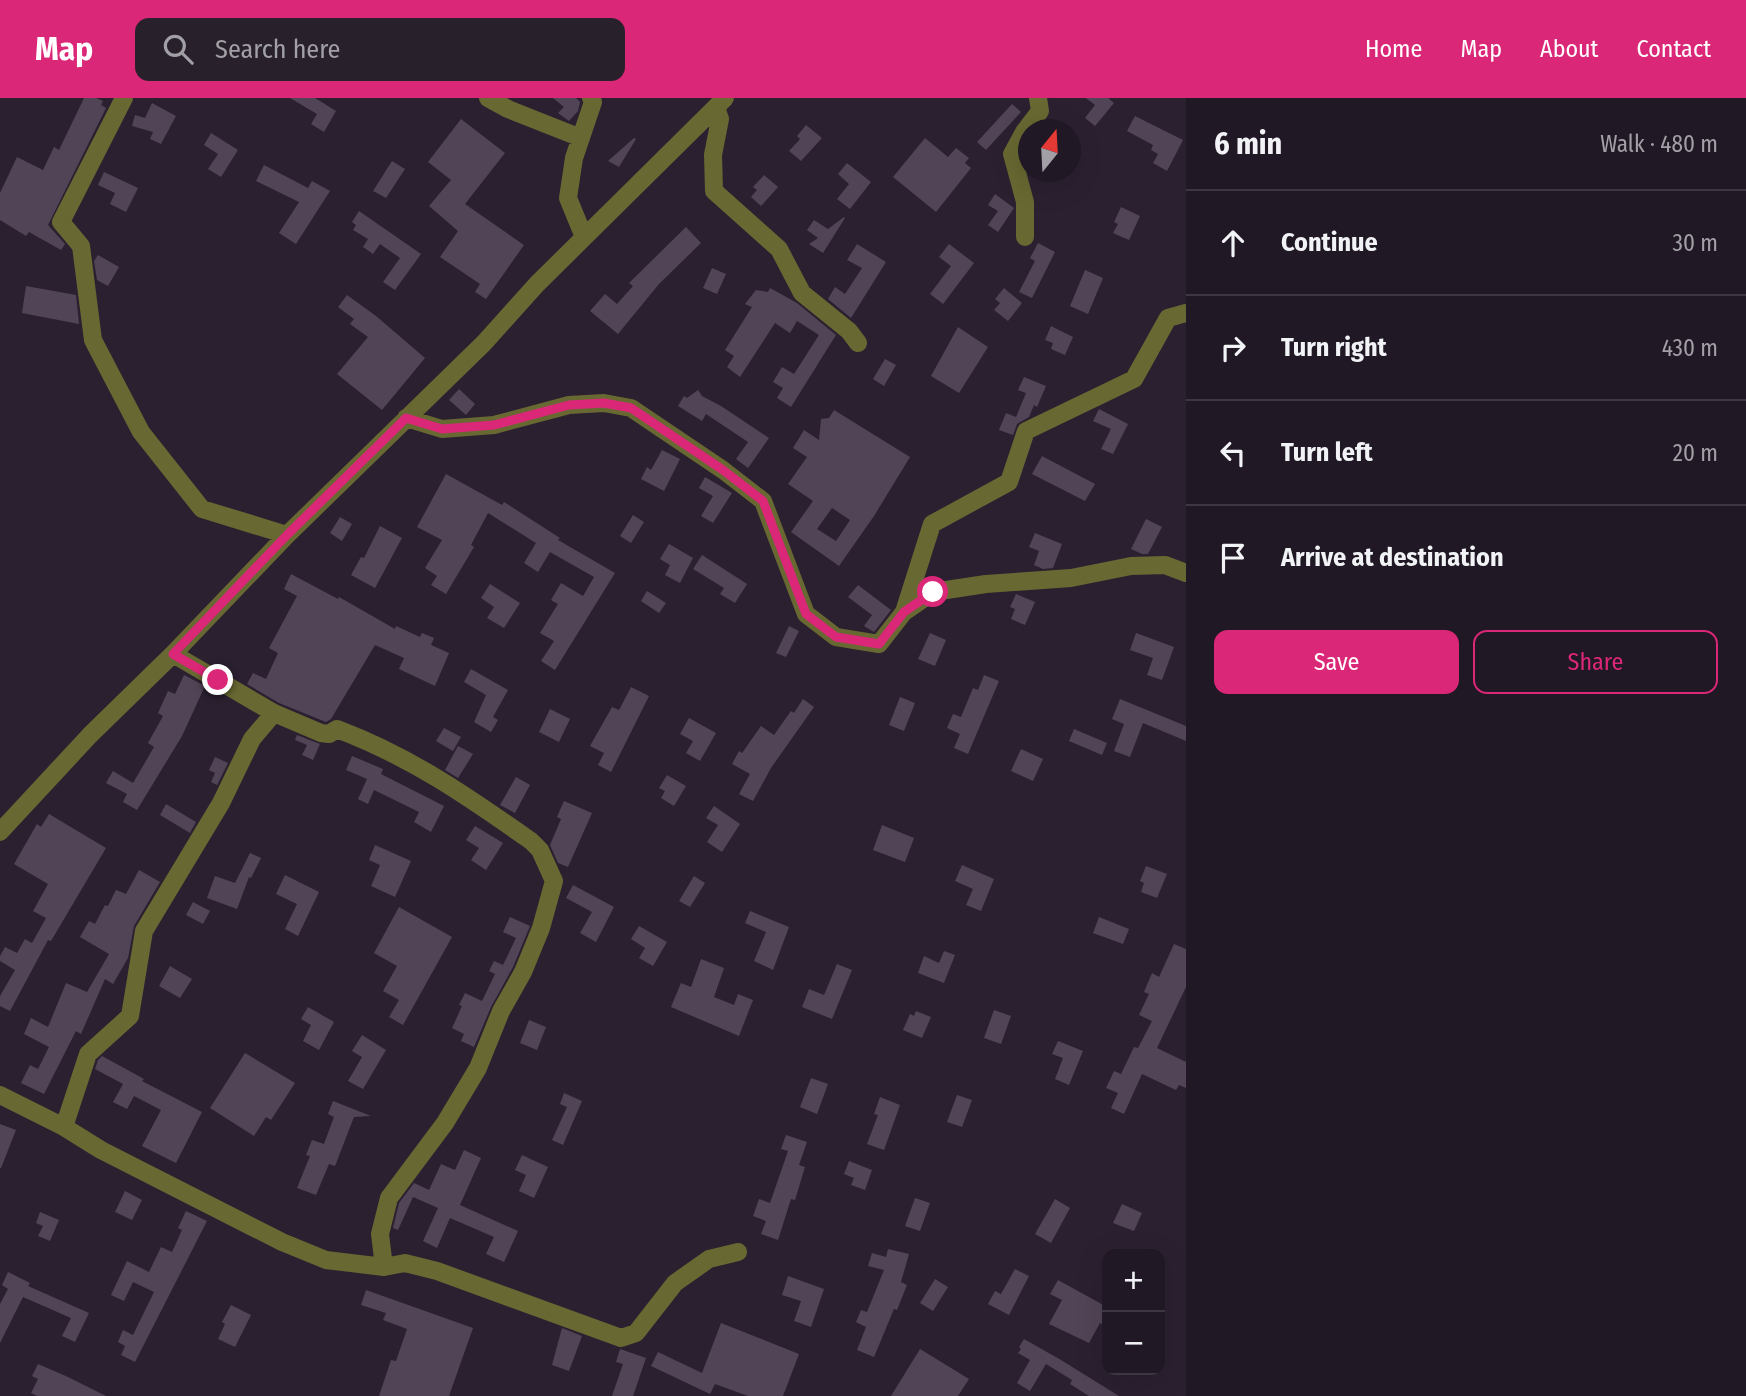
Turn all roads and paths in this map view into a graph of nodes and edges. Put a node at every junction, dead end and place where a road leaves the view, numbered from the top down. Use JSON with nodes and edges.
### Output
{"nodes":[{"id":1,"x":124,"y":98,"type":"edge"},
{"id":2,"x":488,"y":98,"type":"edge"},
{"id":3,"x":591,"y":98,"type":"edge"},
{"id":4,"x":1038,"y":98,"type":"edge"},
{"id":5,"x":720,"y":102,"type":"edge"},
{"id":6,"x":581,"y":138,"type":"junction"},
{"id":7,"x":584,"y":237,"type":"junction"},
{"id":8,"x":1025,"y":237,"type":"dead end"},
{"id":9,"x":1186,"y":313,"type":"edge"},
{"id":10,"x":858,"y":343,"type":"dead end"},
{"id":11,"x":406,"y":418,"type":"junction"},
{"id":12,"x":287,"y":535,"type":"junction"},
{"id":13,"x":1186,"y":573,"type":"edge"},
{"id":14,"x":904,"y":612,"type":"junction"},
{"id":15,"x":173,"y":654,"type":"junction"},
{"id":16,"x":274,"y":713,"type":"junction"},
{"id":17,"x":0,"y":832,"type":"edge"},
{"id":18,"x":0,"y":1095,"type":"edge"},
{"id":19,"x":64,"y":1127,"type":"junction"},
{"id":20,"x":738,"y":1252,"type":"dead end"},
{"id":21,"x":384,"y":1267,"type":"junction"}],
"edges":[{"from":1,"to":12,"type":"street"},
{"from":2,"to":6,"type":"street"},
{"from":3,"to":6,"type":"street"},
{"from":4,"to":8,"type":"street"},
{"from":5,"to":7,"type":"street"},
{"from":5,"to":10,"type":"street"},
{"from":6,"to":7,"type":"street"},
{"from":7,"to":11,"type":"street"},
{"from":9,"to":14,"type":"street"},
{"from":11,"to":12,"type":"street"},
{"from":11,"to":14,"type":"street"},
{"from":12,"to":15,"type":"street"},
{"from":13,"to":14,"type":"street"},
{"from":15,"to":16,"type":"street"},
{"from":15,"to":17,"type":"street"},
{"from":16,"to":19,"type":"street"},
{"from":16,"to":21,"type":"street"},
{"from":18,"to":19,"type":"street"},
{"from":19,"to":21,"type":"street"},
{"from":20,"to":21,"type":"street"}]}
